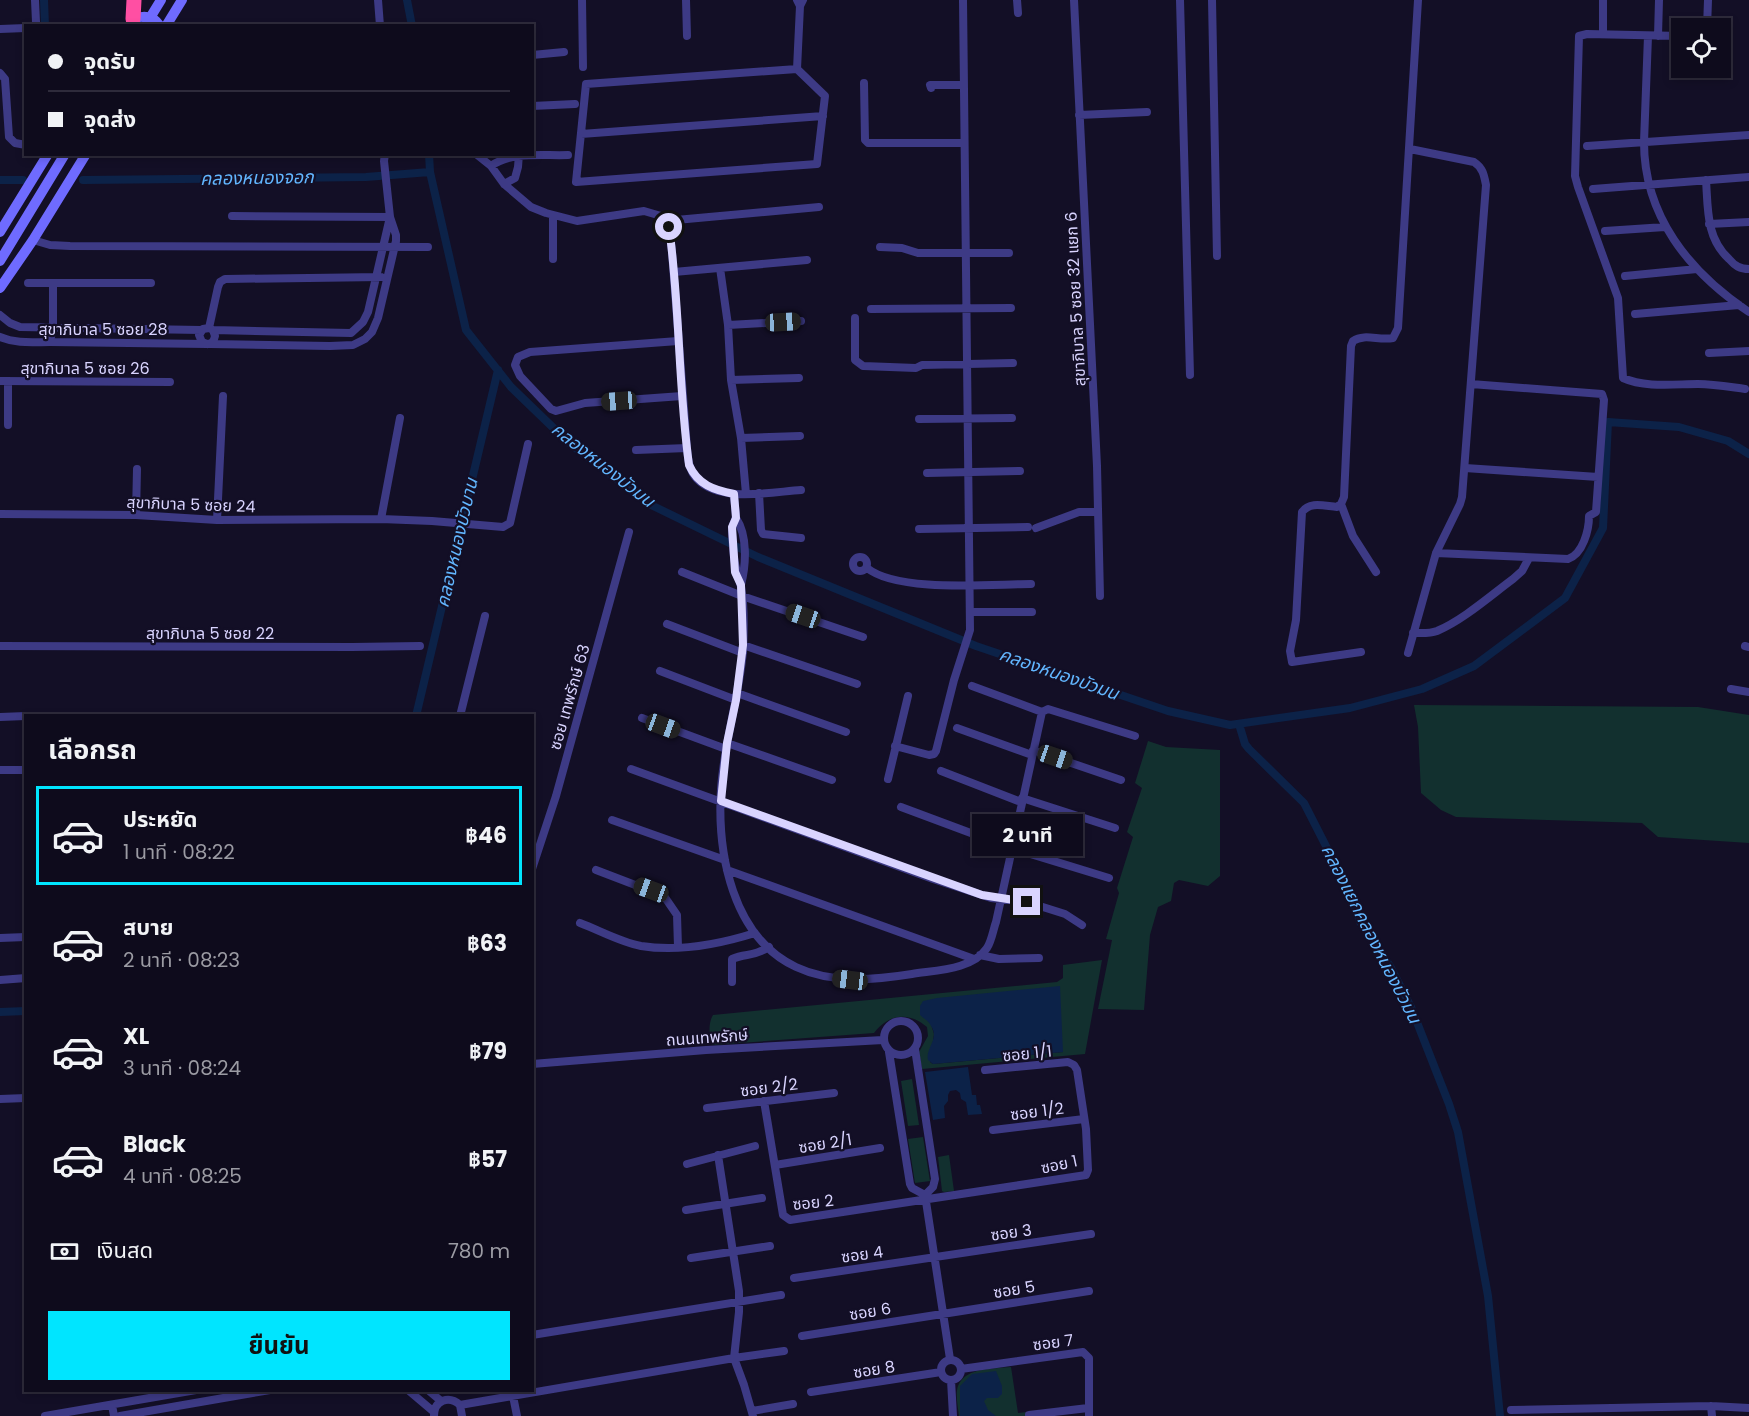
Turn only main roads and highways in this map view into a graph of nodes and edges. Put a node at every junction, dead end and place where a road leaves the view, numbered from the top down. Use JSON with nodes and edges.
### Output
{"nodes":[{"id":1,"x":134,"y":0,"type":"edge"},
{"id":2,"x":144,"y":0,"type":"edge"},
{"id":3,"x":161,"y":0,"type":"edge"},
{"id":4,"x":182,"y":0,"type":"edge"},
{"id":5,"x":136,"y":23,"type":"edge"},
{"id":6,"x":158,"y":24,"type":"edge"},
{"id":7,"x":167,"y":24,"type":"edge"},
{"id":8,"x":46,"y":156,"type":"edge"},
{"id":9,"x":64,"y":156,"type":"edge"},
{"id":10,"x":85,"y":156,"type":"edge"},
{"id":11,"x":0,"y":232,"type":"edge"},
{"id":12,"x":0,"y":261,"type":"edge"},
{"id":13,"x":0,"y":288,"type":"edge"}],
"edges":[{"from":1,"to":5,"type":"highway"},
{"from":2,"to":5,"type":"main road"},
{"from":3,"to":5,"type":"main road","bridge":true},
{"from":4,"to":7,"type":"main road"},
{"from":5,"to":6,"type":"main road"},
{"from":8,"to":11,"type":"main road"},
{"from":9,"to":12,"type":"main road"},
{"from":10,"to":13,"type":"main road"}]}
